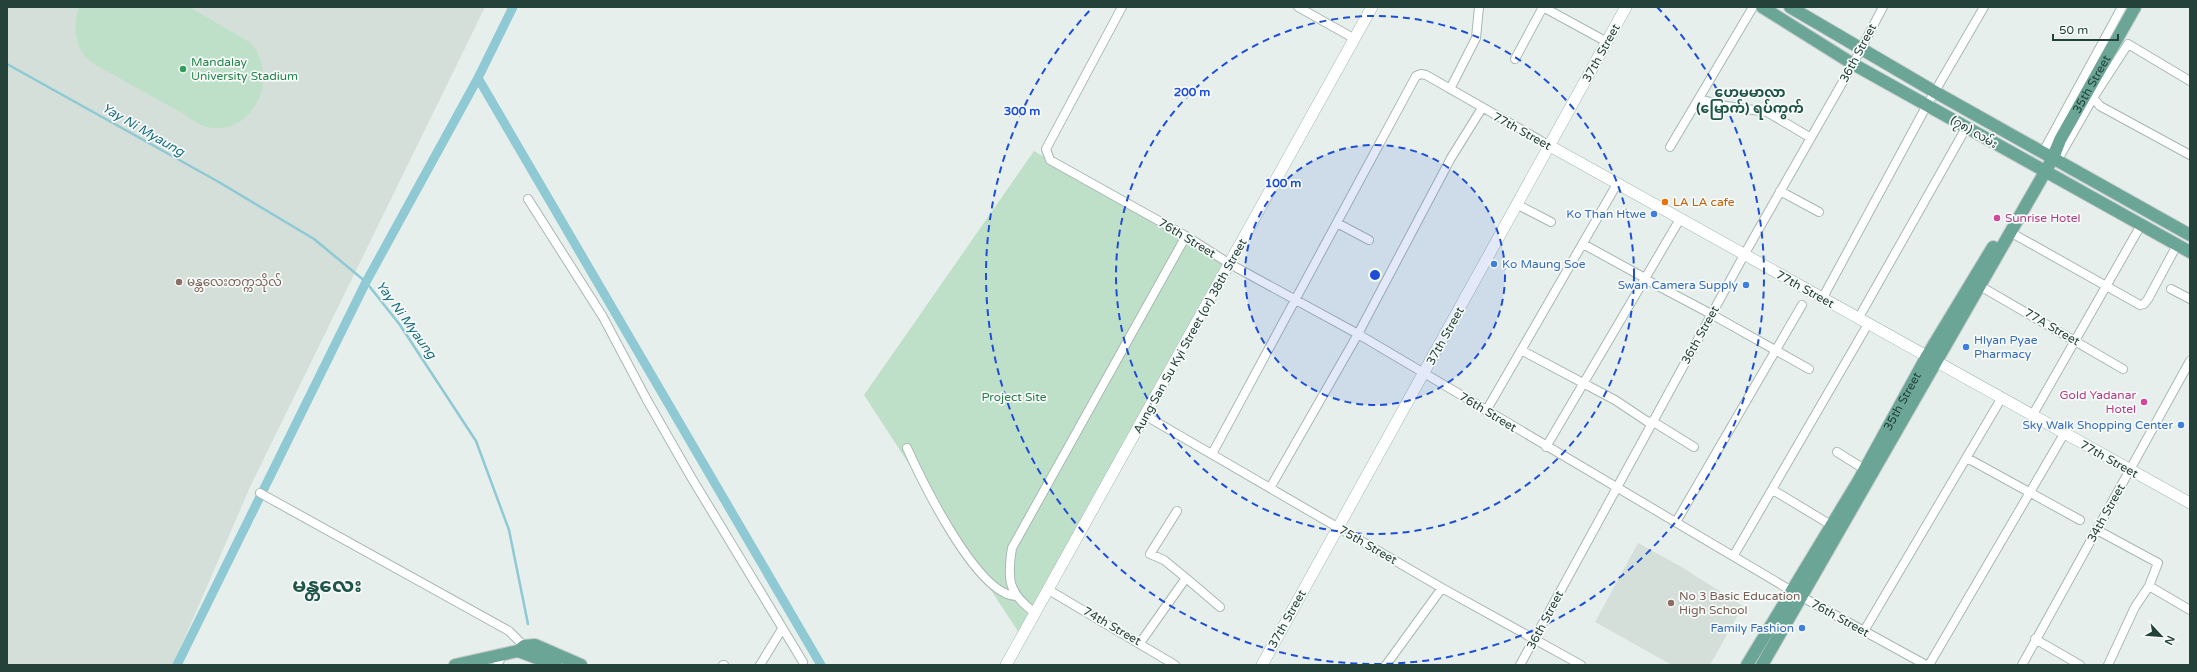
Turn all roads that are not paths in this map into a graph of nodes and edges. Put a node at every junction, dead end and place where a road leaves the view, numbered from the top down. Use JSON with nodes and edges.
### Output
{"nodes":[{"id":1,"x":1122,"y":7,"type":"edge"},
{"id":2,"x":1298,"y":7,"type":"edge"},
{"id":3,"x":1372,"y":7,"type":"edge"},
{"id":4,"x":1479,"y":7,"type":"edge"},
{"id":5,"x":1543,"y":7,"type":"edge"},
{"id":6,"x":1626,"y":7,"type":"edge"},
{"id":7,"x":1753,"y":7,"type":"edge"},
{"id":8,"x":1762,"y":7,"type":"edge"},
{"id":9,"x":1790,"y":7,"type":"edge"},
{"id":10,"x":1883,"y":7,"type":"edge"},
{"id":11,"x":1984,"y":7,"type":"edge"},
{"id":12,"x":2122,"y":7,"type":"edge"},
{"id":13,"x":2135,"y":7,"type":"edge"},
{"id":14,"x":1355,"y":39,"type":"junction"},
{"id":15,"x":1607,"y":42,"type":"junction"},
{"id":16,"x":1860,"y":49,"type":"junction"},
{"id":17,"x":1515,"y":59,"type":"dead end"},
{"id":18,"x":1853,"y":64,"type":"junction"},
{"id":19,"x":2190,"y":81,"type":"edge"},
{"id":20,"x":1450,"y":89,"type":"junction"},
{"id":21,"x":1935,"y":92,"type":"junction"},
{"id":22,"x":2094,"y":98,"type":"junction"},
{"id":23,"x":1699,"y":99,"type":"junction"},
{"id":24,"x":1927,"y":105,"type":"junction"},
{"id":25,"x":1482,"y":108,"type":"junction"},
{"id":26,"x":1966,"y":128,"type":"junction"},
{"id":27,"x":1811,"y":138,"type":"junction"},
{"id":28,"x":1550,"y":146,"type":"junction"},
{"id":29,"x":1670,"y":147,"type":"dead end"},
{"id":30,"x":2190,"y":155,"type":"edge"},
{"id":31,"x":2050,"y":156,"type":"junction"},
{"id":32,"x":2042,"y":170,"type":"junction"},
{"id":33,"x":1617,"y":184,"type":"junction"},
{"id":34,"x":1780,"y":191,"type":"junction"},
{"id":35,"x":528,"y":199,"type":"dead end"},
{"id":36,"x":1518,"y":204,"type":"junction"},
{"id":37,"x":1819,"y":212,"type":"dead end"},
{"id":38,"x":1680,"y":219,"type":"junction"},
{"id":39,"x":1551,"y":222,"type":"dead end"},
{"id":40,"x":1337,"y":223,"type":"junction"},
{"id":41,"x":2141,"y":225,"type":"junction"},
{"id":42,"x":2010,"y":232,"type":"junction"},
{"id":43,"x":2190,"y":235,"type":"edge"},
{"id":44,"x":1186,"y":236,"type":"junction"},
{"id":45,"x":1369,"y":240,"type":"dead end"},
{"id":46,"x":1582,"y":244,"type":"junction"},
{"id":47,"x":2177,"y":245,"type":"junction"},
{"id":48,"x":2190,"y":252,"type":"edge"},
{"id":49,"x":1744,"y":255,"type":"junction"},
{"id":50,"x":1230,"y":264,"type":"junction"},
{"id":51,"x":1645,"y":278,"type":"junction"},
{"id":52,"x":1980,"y":286,"type":"junction"},
{"id":53,"x":2106,"y":286,"type":"junction"},
{"id":54,"x":2171,"y":289,"type":"dead end"},
{"id":55,"x":1822,"y":299,"type":"junction"},
{"id":56,"x":2190,"y":299,"type":"edge"},
{"id":57,"x":1296,"y":300,"type":"junction"},
{"id":58,"x":1802,"y":305,"type":"dead end"},
{"id":59,"x":1711,"y":314,"type":"junction"},
{"id":60,"x":1858,"y":319,"type":"junction"},
{"id":61,"x":1868,"y":324,"type":"junction"},
{"id":62,"x":1358,"y":334,"type":"junction"},
{"id":63,"x":2075,"y":341,"type":"junction"},
{"id":64,"x":1521,"y":350,"type":"junction"},
{"id":65,"x":1776,"y":350,"type":"junction"},
{"id":66,"x":1932,"y":359,"type":"junction"},
{"id":67,"x":2190,"y":361,"type":"edge"},
{"id":68,"x":1809,"y":369,"type":"dead end"},
{"id":69,"x":2123,"y":369,"type":"dead end"},
{"id":70,"x":1425,"y":372,"type":"junction"},
{"id":71,"x":1583,"y":384,"type":"junction"},
{"id":72,"x":2001,"y":399,"type":"junction"},
{"id":73,"x":1486,"y":411,"type":"junction"},
{"id":74,"x":1146,"y":416,"type":"junction"},
{"id":75,"x":2032,"y":416,"type":"junction"},
{"id":76,"x":1652,"y":423,"type":"junction"},
{"id":77,"x":2064,"y":434,"type":"junction"},
{"id":78,"x":1546,"y":447,"type":"junction"},
{"id":79,"x":1694,"y":447,"type":"dead end"},
{"id":80,"x":907,"y":448,"type":"dead end"},
{"id":81,"x":1837,"y":452,"type":"dead end"},
{"id":82,"x":1212,"y":454,"type":"junction"},
{"id":83,"x":1966,"y":458,"type":"junction"},
{"id":84,"x":1864,"y":469,"type":"junction"},
{"id":85,"x":2130,"y":471,"type":"junction"},
{"id":86,"x":1270,"y":488,"type":"junction"},
{"id":87,"x":1616,"y":488,"type":"junction"},
{"id":88,"x":1772,"y":490,"type":"junction"},
{"id":89,"x":2030,"y":492,"type":"junction"},
{"id":90,"x":263,"y":494,"type":"dead end"},
{"id":91,"x":2190,"y":503,"type":"edge"},
{"id":92,"x":1177,"y":511,"type":"dead end"},
{"id":93,"x":2080,"y":520,"type":"dead end"},
{"id":94,"x":1676,"y":522,"type":"junction"},
{"id":95,"x":1831,"y":525,"type":"junction"},
{"id":96,"x":1338,"y":528,"type":"junction"},
{"id":97,"x":2097,"y":530,"type":"junction"},
{"id":98,"x":1734,"y":555,"type":"junction"},
{"id":99,"x":1186,"y":578,"type":"junction"},
{"id":100,"x":2149,"y":586,"type":"junction"},
{"id":101,"x":1442,"y":588,"type":"junction"},
{"id":102,"x":1047,"y":589,"type":"junction"},
{"id":103,"x":1796,"y":594,"type":"junction"},
{"id":104,"x":1016,"y":596,"type":"junction"},
{"id":105,"x":1220,"y":607,"type":"dead end"},
{"id":106,"x":2190,"y":610,"type":"edge"},
{"id":107,"x":1034,"y":612,"type":"junction"},
{"id":108,"x":782,"y":629,"type":"junction"},
{"id":109,"x":1864,"y":631,"type":"junction"},
{"id":110,"x":1534,"y":639,"type":"junction"},
{"id":111,"x":2035,"y":639,"type":"junction"},
{"id":112,"x":1140,"y":643,"type":"junction"},
{"id":113,"x":530,"y":652,"type":"edge"},
{"id":114,"x":504,"y":653,"type":"junction"},
{"id":115,"x":803,"y":662,"type":"dead end"},
{"id":116,"x":576,"y":664,"type":"edge"},
{"id":117,"x":456,"y":665,"type":"edge"},
{"id":118,"x":497,"y":665,"type":"edge"},
{"id":119,"x":556,"y":665,"type":"edge"},
{"id":120,"x":760,"y":665,"type":"edge"},
{"id":121,"x":1006,"y":665,"type":"edge"},
{"id":122,"x":1174,"y":665,"type":"edge"},
{"id":123,"x":1262,"y":665,"type":"edge"},
{"id":124,"x":1386,"y":665,"type":"edge"},
{"id":125,"x":1520,"y":665,"type":"edge"},
{"id":126,"x":1581,"y":665,"type":"edge"},
{"id":127,"x":1748,"y":665,"type":"edge"},
{"id":128,"x":1762,"y":665,"type":"edge"},
{"id":129,"x":1927,"y":665,"type":"edge"},
{"id":130,"x":2022,"y":665,"type":"edge"},
{"id":131,"x":2080,"y":665,"type":"edge"},
{"id":132,"x":2108,"y":665,"type":"edge"}],
"edges":[{"from":1,"to":44,"type":"street","name":"76th Street"},
{"from":2,"to":14,"type":"street"},
{"from":3,"to":14,"type":"street","name":"Aung San Su Kyi Street (or) 38th Street"},
{"from":4,"to":20,"type":"street"},
{"from":5,"to":15,"type":"street"},
{"from":5,"to":17,"type":"street"},
{"from":6,"to":15,"type":"street","name":"37th Street"},
{"from":7,"to":23,"type":"street"},
{"from":8,"to":18,"type":"main road","name":"(၇၈) လမ်း"},
{"from":9,"to":16,"type":"main road","name":"(၇၈) လမ်း"},
{"from":10,"to":16,"type":"street","name":"36th Street"},
{"from":11,"to":21,"type":"street"},
{"from":12,"to":31,"type":"street"},
{"from":13,"to":31,"type":"main road","name":"35th Street"},
{"from":14,"to":50,"type":"street","name":"Aung San Su Kyi Street (or) 38th Street"},
{"from":15,"to":28,"type":"street","name":"37th Street"},
{"from":16,"to":18,"type":"street","name":"36th Street"},
{"from":16,"to":21,"type":"main road","name":"(၇၈) လမ်း"},
{"from":18,"to":24,"type":"main road","name":"(၇၈) လမ်း"},
{"from":18,"to":27,"type":"street","name":"36th Street"},
{"from":19,"to":22,"type":"street"},
{"from":20,"to":25,"type":"street","name":"77th Street"},
{"from":20,"to":40,"type":"street","name":"77th Street"},
{"from":21,"to":24,"type":"street"},
{"from":21,"to":31,"type":"main road","name":"(၇၈) လမ်း"},
{"from":22,"to":30,"type":"street"},
{"from":22,"to":31,"type":"street"},
{"from":23,"to":27,"type":"street"},
{"from":23,"to":29,"type":"street"},
{"from":24,"to":26,"type":"main road","name":"(၇၈) လမ်း"},
{"from":24,"to":55,"type":"street"},
{"from":25,"to":28,"type":"street","name":"77th Street"},
{"from":25,"to":62,"type":"street"},
{"from":26,"to":32,"type":"main road","name":"(၇၈) လမ်း"},
{"from":26,"to":60,"type":"street"},
{"from":27,"to":34,"type":"street","name":"36th Street"},
{"from":28,"to":33,"type":"street","name":"77th Street"},
{"from":28,"to":36,"type":"street","name":"37th Street"},
{"from":31,"to":32,"type":"main road","name":"35th Street"},
{"from":31,"to":43,"type":"main road","name":"(၇၈) လမ်း"},
{"from":32,"to":41,"type":"main road","name":"(၇၈) လမ်း"},
{"from":32,"to":42,"type":"main road","name":"35th Street"},
{"from":32,"to":66,"type":"main road","name":"35th Street"},
{"from":33,"to":38,"type":"street","name":"77th Street"},
{"from":33,"to":46,"type":"street"},
{"from":34,"to":37,"type":"street"},
{"from":34,"to":49,"type":"street","name":"36th Street"},
{"from":35,"to":108,"type":"street"},
{"from":36,"to":39,"type":"street"},
{"from":36,"to":70,"type":"street","name":"37th Street"},
{"from":38,"to":49,"type":"street","name":"77th Street"},
{"from":38,"to":51,"type":"street"},
{"from":40,"to":45,"type":"street"},
{"from":40,"to":57,"type":"street"},
{"from":41,"to":47,"type":"main road","name":"(၇၈) လမ်း"},
{"from":41,"to":53,"type":"street"},
{"from":42,"to":52,"type":"main road","name":"35th Street"},
{"from":42,"to":53,"type":"street"},
{"from":44,"to":50,"type":"street","name":"76th Street"},
{"from":44,"to":104,"type":"street"},
{"from":46,"to":51,"type":"street"},
{"from":46,"to":64,"type":"street"},
{"from":47,"to":48,"type":"main road","name":"(၇၈) လမ်း"},
{"from":47,"to":53,"type":"street"},
{"from":49,"to":55,"type":"street","name":"77th Street"},
{"from":49,"to":59,"type":"street","name":"36th Street"},
{"from":50,"to":57,"type":"street","name":"76th Street"},
{"from":50,"to":74,"type":"street","name":"Aung San Su Kyi Street (or) 38th Street"},
{"from":51,"to":59,"type":"street"},
{"from":51,"to":71,"type":"street"},
{"from":52,"to":63,"type":"street","name":"77A Street"},
{"from":52,"to":66,"type":"main road","name":"35th Street"},
{"from":53,"to":63,"type":"street"},
{"from":54,"to":56,"type":"street"},
{"from":55,"to":60,"type":"street","name":"77th Street"},
{"from":57,"to":62,"type":"street","name":"76th Street"},
{"from":57,"to":82,"type":"street"},
{"from":58,"to":65,"type":"street"},
{"from":59,"to":65,"type":"street"},
{"from":59,"to":76,"type":"street","name":"36th Street"},
{"from":60,"to":61,"type":"street","name":"77th Street"},
{"from":61,"to":66,"type":"street","name":"77th Street"},
{"from":61,"to":88,"type":"street"},
{"from":62,"to":70,"type":"street","name":"76th Street"},
{"from":62,"to":86,"type":"street"},
{"from":63,"to":69,"type":"street","name":"77A Street"},
{"from":63,"to":75,"type":"street"},
{"from":64,"to":71,"type":"street"},
{"from":64,"to":73,"type":"street"},
{"from":65,"to":68,"type":"street"},
{"from":65,"to":94,"type":"street"},
{"from":66,"to":72,"type":"street","name":"77th Street"},
{"from":66,"to":84,"type":"main road","name":"35th Street"},
{"from":66,"to":103,"type":"main road","name":"35th Street"},
{"from":67,"to":85,"type":"street","name":"34th Street"},
{"from":70,"to":73,"type":"street","name":"76th Street"},
{"from":70,"to":96,"type":"street","name":"37th Street"},
{"from":71,"to":76,"type":"street"},
{"from":71,"to":78,"type":"street"},
{"from":72,"to":75,"type":"street","name":"77th Street"},
{"from":72,"to":83,"type":"street"},
{"from":73,"to":78,"type":"street","name":"76th Street"},
{"from":74,"to":82,"type":"street","name":"75th Street"},
{"from":74,"to":102,"type":"street","name":"Aung San Su Kyi Street (or) 38th Street"},
{"from":75,"to":77,"type":"street","name":"77th Street"},
{"from":76,"to":79,"type":"street"},
{"from":76,"to":87,"type":"street","name":"36th Street"},
{"from":77,"to":85,"type":"street","name":"77th Street"},
{"from":77,"to":89,"type":"street"},
{"from":78,"to":87,"type":"street","name":"76th Street"},
{"from":80,"to":104,"type":"street"},
{"from":81,"to":84,"type":"street"},
{"from":82,"to":86,"type":"street","name":"75th Street"},
{"from":83,"to":89,"type":"street"},
{"from":83,"to":109,"type":"street"},
{"from":84,"to":95,"type":"main road","name":"35th Street"},
{"from":85,"to":91,"type":"street","name":"77th Street"},
{"from":85,"to":97,"type":"street","name":"34th Street"},
{"from":86,"to":96,"type":"street","name":"75th Street"},
{"from":87,"to":94,"type":"street","name":"76th Street"},
{"from":87,"to":110,"type":"street","name":"36th Street"},
{"from":88,"to":95,"type":"street"},
{"from":88,"to":98,"type":"street"},
{"from":89,"to":93,"type":"street"},
{"from":89,"to":129,"type":"street"},
{"from":90,"to":113,"type":"street"},
{"from":92,"to":99,"type":"street"},
{"from":94,"to":98,"type":"street","name":"76th Street"},
{"from":95,"to":103,"type":"main road","name":"35th Street"},
{"from":96,"to":101,"type":"street","name":"75th Street"},
{"from":96,"to":123,"type":"street","name":"37th Street"},
{"from":97,"to":100,"type":"street"},
{"from":97,"to":111,"type":"street","name":"34th Street"},
{"from":98,"to":103,"type":"street","name":"76th Street"},
{"from":99,"to":105,"type":"street"},
{"from":99,"to":112,"type":"street"},
{"from":100,"to":106,"type":"street"},
{"from":100,"to":132,"type":"street"},
{"from":101,"to":110,"type":"street","name":"75th Street"},
{"from":101,"to":124,"type":"street"},
{"from":102,"to":107,"type":"street","name":"Aung San Su Kyi Street (or) 38th Street"},
{"from":102,"to":112,"type":"street","name":"74th Street"},
{"from":103,"to":109,"type":"street","name":"76th Street"},
{"from":103,"to":127,"type":"main road","name":"35th Street"},
{"from":103,"to":128,"type":"main road","name":"35th Street"},
{"from":104,"to":107,"type":"street"},
{"from":107,"to":121,"type":"street","name":"Aung San Su Kyi Street (or) 38th Street"},
{"from":108,"to":115,"type":"street"},
{"from":108,"to":120,"type":"street"},
{"from":109,"to":129,"type":"street","name":"76th Street"},
{"from":110,"to":125,"type":"street","name":"36th Street"},
{"from":110,"to":126,"type":"street","name":"75th Street"},
{"from":111,"to":130,"type":"street","name":"34th Street"},
{"from":111,"to":131,"type":"street"},
{"from":112,"to":122,"type":"street","name":"74th Street"},
{"from":113,"to":114,"type":"main road"},
{"from":113,"to":116,"type":"main road"},
{"from":113,"to":119,"type":"main road"},
{"from":114,"to":117,"type":"main road"},
{"from":114,"to":118,"type":"street"}]}
